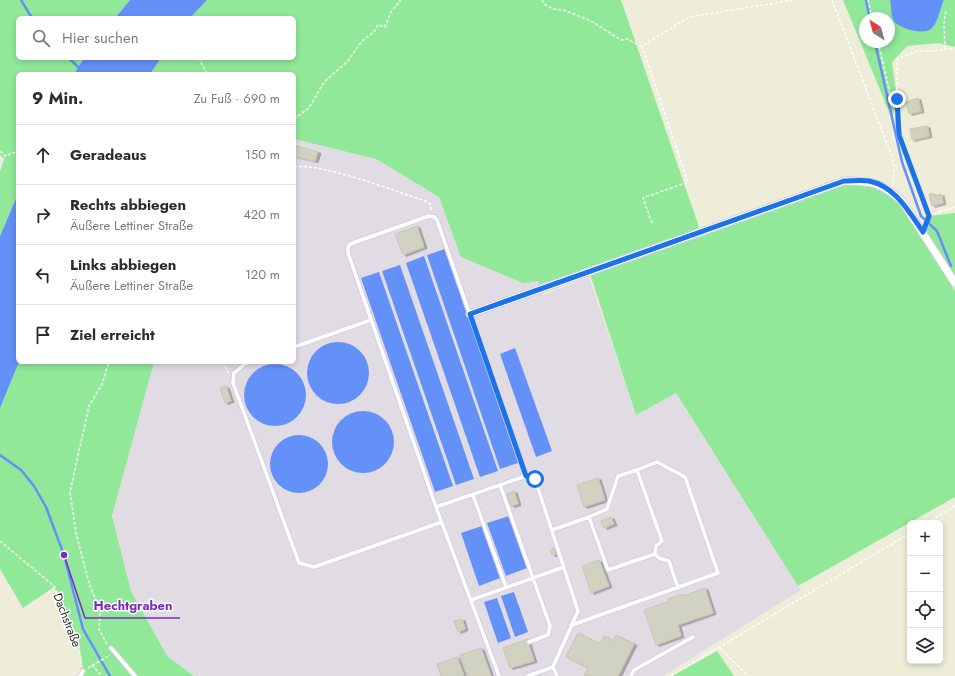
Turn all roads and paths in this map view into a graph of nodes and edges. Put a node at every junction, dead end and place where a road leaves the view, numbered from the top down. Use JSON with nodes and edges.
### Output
{"nodes":[{"id":1,"x":401,"y":0,"type":"edge"},
{"id":2,"x":542,"y":0,"type":"edge"},
{"id":3,"x":794,"y":0,"type":"edge"},
{"id":4,"x":832,"y":0,"type":"edge"},
{"id":5,"x":868,"y":0,"type":"edge"},
{"id":6,"x":946,"y":10,"type":"dead end"},
{"id":7,"x":871,"y":12,"type":"edge"},
{"id":8,"x":642,"y":46,"type":"junction"},
{"id":9,"x":879,"y":48,"type":"edge"},
{"id":10,"x":955,"y":48,"type":"edge"},
{"id":11,"x":945,"y":49,"type":"junction"},
{"id":12,"x":200,"y":60,"type":"edge"},
{"id":13,"x":206,"y":72,"type":"edge"},
{"id":14,"x":897,"y":99,"type":"joint"},
{"id":15,"x":892,"y":101,"type":"dead end"},
{"id":16,"x":296,"y":118,"type":"edge"},
{"id":17,"x":0,"y":151,"type":"edge"},
{"id":18,"x":16,"y":151,"type":"edge"},
{"id":19,"x":296,"y":167,"type":"edge"},
{"id":20,"x":890,"y":191,"type":"junction"},
{"id":21,"x":955,"y":207,"type":"edge"},
{"id":22,"x":434,"y":216,"type":"junction"},
{"id":23,"x":929,"y":216,"type":"junction"},
{"id":24,"x":652,"y":223,"type":"dead end"},
{"id":25,"x":923,"y":232,"type":"junction"},
{"id":26,"x":955,"y":283,"type":"edge"},
{"id":27,"x":470,"y":314,"type":"junction"},
{"id":28,"x":371,"y":320,"type":"junction"},
{"id":29,"x":296,"y":346,"type":"edge"},
{"id":30,"x":108,"y":364,"type":"edge"},
{"id":31,"x":245,"y":364,"type":"edge"},
{"id":32,"x":637,"y":470,"type":"junction"},
{"id":33,"x":526,"y":476,"type":"junction"},
{"id":34,"x":500,"y":485,"type":"junction"},
{"id":35,"x":473,"y":495,"type":"junction"},
{"id":36,"x":955,"y":506,"type":"edge"},
{"id":37,"x":436,"y":508,"type":"junction"},
{"id":38,"x":589,"y":517,"type":"junction"},
{"id":39,"x":932,"y":520,"type":"edge"},
{"id":40,"x":442,"y":522,"type":"junction"},
{"id":41,"x":552,"y":530,"type":"junction"},
{"id":42,"x":907,"y":535,"type":"edge"},
{"id":43,"x":0,"y":541,"type":"edge"},
{"id":44,"x":655,"y":554,"type":"junction"},
{"id":45,"x":564,"y":567,"type":"junction"},
{"id":46,"x":533,"y":578,"type":"junction"},
{"id":47,"x":506,"y":587,"type":"junction"},
{"id":48,"x":678,"y":588,"type":"junction"},
{"id":49,"x":471,"y":600,"type":"junction"},
{"id":50,"x":572,"y":625,"type":"junction"},
{"id":51,"x":692,"y":636,"type":"dead end"},
{"id":52,"x":530,"y":642,"type":"dead end"},
{"id":53,"x":719,"y":647,"type":"junction"},
{"id":54,"x":111,"y":648,"type":"joint"},
{"id":55,"x":108,"y":656,"type":"dead end"},
{"id":56,"x":92,"y":665,"type":"junction"},
{"id":57,"x":553,"y":667,"type":"junction"},
{"id":58,"x":82,"y":671,"type":"junction"},
{"id":59,"x":80,"y":676,"type":"edge"},
{"id":60,"x":102,"y":676,"type":"edge"},
{"id":61,"x":135,"y":676,"type":"edge"},
{"id":62,"x":499,"y":676,"type":"edge"},
{"id":63,"x":528,"y":676,"type":"edge"},
{"id":64,"x":557,"y":676,"type":"edge"},
{"id":65,"x":631,"y":676,"type":"edge"},
{"id":66,"x":670,"y":676,"type":"edge"},
{"id":67,"x":748,"y":676,"type":"edge"}],
"edges":[{"from":1,"to":16,"type":"path"},
{"from":2,"to":8,"type":"path"},
{"from":3,"to":8,"type":"path"},
{"from":4,"to":20,"type":"path"},
{"from":5,"to":7,"type":"path"},
{"from":6,"to":11,"type":"path"},
{"from":8,"to":24,"type":"path"},
{"from":9,"to":15,"type":"path"},
{"from":10,"to":11,"type":"path"},
{"from":11,"to":14,"type":"path"},
{"from":12,"to":13,"type":"path"},
{"from":14,"to":23,"type":"lane"},
{"from":17,"to":18,"type":"path"},
{"from":19,"to":22,"type":"path"},
{"from":20,"to":25,"type":"street"},
{"from":20,"to":27,"type":"street"},
{"from":21,"to":23,"type":"path"},
{"from":22,"to":27,"type":"lane"},
{"from":22,"to":28,"type":"lane"},
{"from":23,"to":25,"type":"lane"},
{"from":25,"to":26,"type":"street"},
{"from":27,"to":33,"type":"lane"},
{"from":28,"to":29,"type":"lane"},
{"from":28,"to":37,"type":"lane"},
{"from":30,"to":54,"type":"path"},
{"from":31,"to":40,"type":"lane"},
{"from":32,"to":38,"type":"lane"},
{"from":32,"to":44,"type":"lane"},
{"from":32,"to":48,"type":"lane"},
{"from":33,"to":34,"type":"lane"},
{"from":33,"to":41,"type":"lane"},
{"from":34,"to":35,"type":"lane"},
{"from":34,"to":46,"type":"lane"},
{"from":35,"to":37,"type":"lane"},
{"from":35,"to":47,"type":"lane"},
{"from":36,"to":39,"type":"path"},
{"from":37,"to":40,"type":"lane"},
{"from":38,"to":41,"type":"lane"},
{"from":38,"to":44,"type":"lane"},
{"from":40,"to":49,"type":"lane"},
{"from":41,"to":45,"type":"lane"},
{"from":42,"to":53,"type":"path"},
{"from":43,"to":58,"type":"path","name":"Dachstraße"},
{"from":44,"to":48,"type":"lane"},
{"from":45,"to":46,"type":"lane"},
{"from":45,"to":50,"type":"lane"},
{"from":46,"to":47,"type":"lane"},
{"from":46,"to":52,"type":"lane"},
{"from":47,"to":49,"type":"lane"},
{"from":48,"to":50,"type":"lane"},
{"from":49,"to":62,"type":"lane"},
{"from":50,"to":57,"type":"lane"},
{"from":51,"to":65,"type":"lane"},
{"from":53,"to":66,"type":"path"},
{"from":53,"to":67,"type":"path"},
{"from":54,"to":61,"type":"lane"},
{"from":55,"to":56,"type":"path"},
{"from":56,"to":58,"type":"path"},
{"from":56,"to":60,"type":"path"},
{"from":57,"to":63,"type":"lane"},
{"from":57,"to":64,"type":"lane"},
{"from":58,"to":59,"type":"lane"}]}
